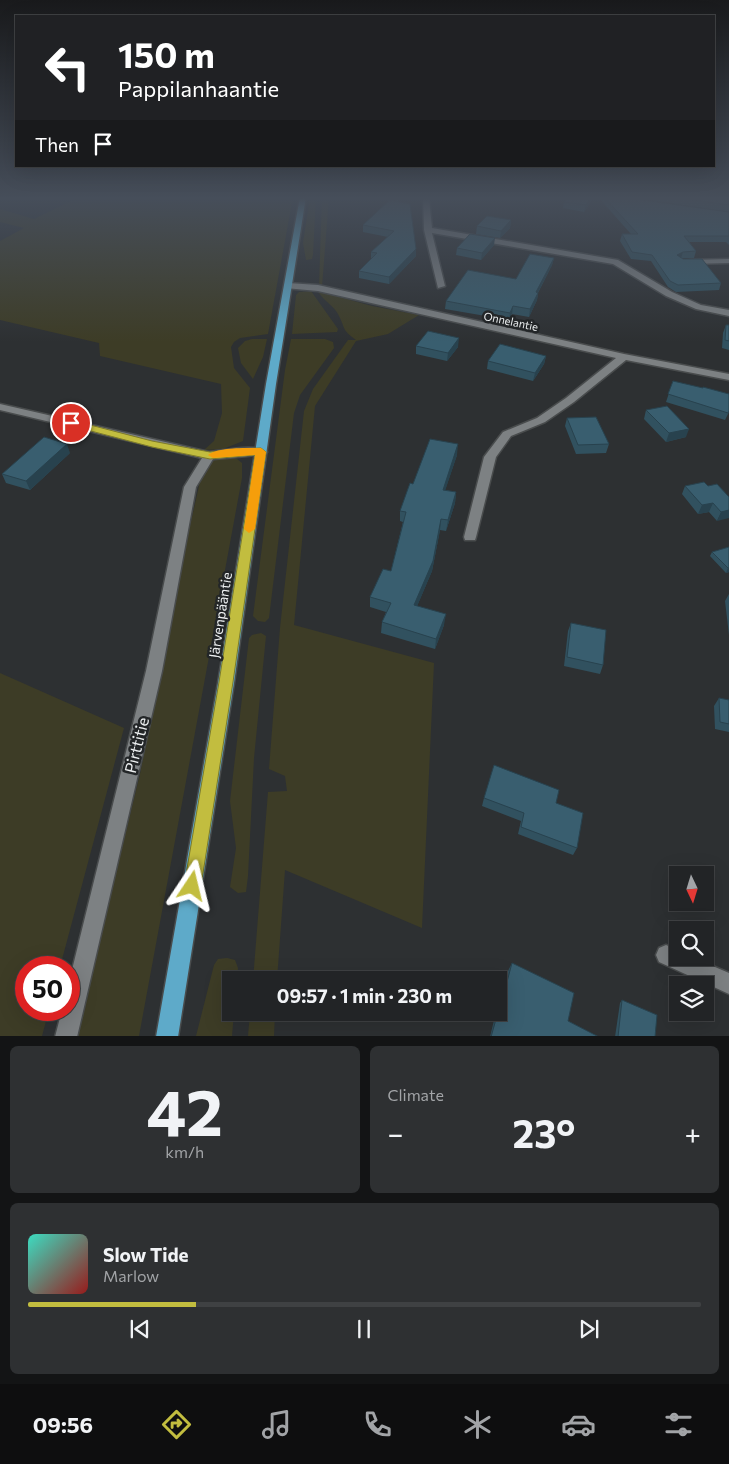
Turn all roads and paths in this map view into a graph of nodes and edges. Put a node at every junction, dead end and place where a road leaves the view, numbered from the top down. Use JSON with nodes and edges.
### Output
{"nodes":[{"id":1,"x":295,"y":245,"type":"edge"},
{"id":2,"x":432,"y":245,"type":"edge"},
{"id":3,"x":518,"y":245,"type":"edge"},
{"id":4,"x":729,"y":261,"type":"edge"},
{"id":5,"x":680,"y":262,"type":"edge"},
{"id":6,"x":288,"y":286,"type":"junction"},
{"id":7,"x":441,"y":286,"type":"dead end"},
{"id":8,"x":729,"y":313,"type":"edge"},
{"id":9,"x":624,"y":357,"type":"junction"},
{"id":10,"x":729,"y":377,"type":"edge"},
{"id":11,"x":0,"y":407,"type":"edge"},
{"id":12,"x":261,"y":452,"type":"junction"},
{"id":13,"x":210,"y":456,"type":"junction"},
{"id":14,"x":470,"y":537,"type":"dead end"},
{"id":15,"x":666,"y":955,"type":"dead end"},
{"id":16,"x":729,"y":984,"type":"edge"},
{"id":17,"x":66,"y":1036,"type":"edge"},
{"id":18,"x":167,"y":1036,"type":"edge"}],
"edges":[{"from":1,"to":6,"type":"main road","name":"Järvenpääntie"},
{"from":2,"to":7,"type":"street"},
{"from":3,"to":8,"type":"street"},
{"from":4,"to":5,"type":"street"},
{"from":6,"to":9,"type":"street","name":"Onnelantie"},
{"from":6,"to":12,"type":"main road","name":"Järvenpääntie"},
{"from":9,"to":10,"type":"street","name":"Onnelantie"},
{"from":9,"to":14,"type":"street"},
{"from":11,"to":13,"type":"street"},
{"from":12,"to":13,"type":"street"},
{"from":12,"to":18,"type":"main road","name":"Järvenpääntie"},
{"from":13,"to":17,"type":"street","name":"Pirttitie"},
{"from":15,"to":16,"type":"street"}]}
